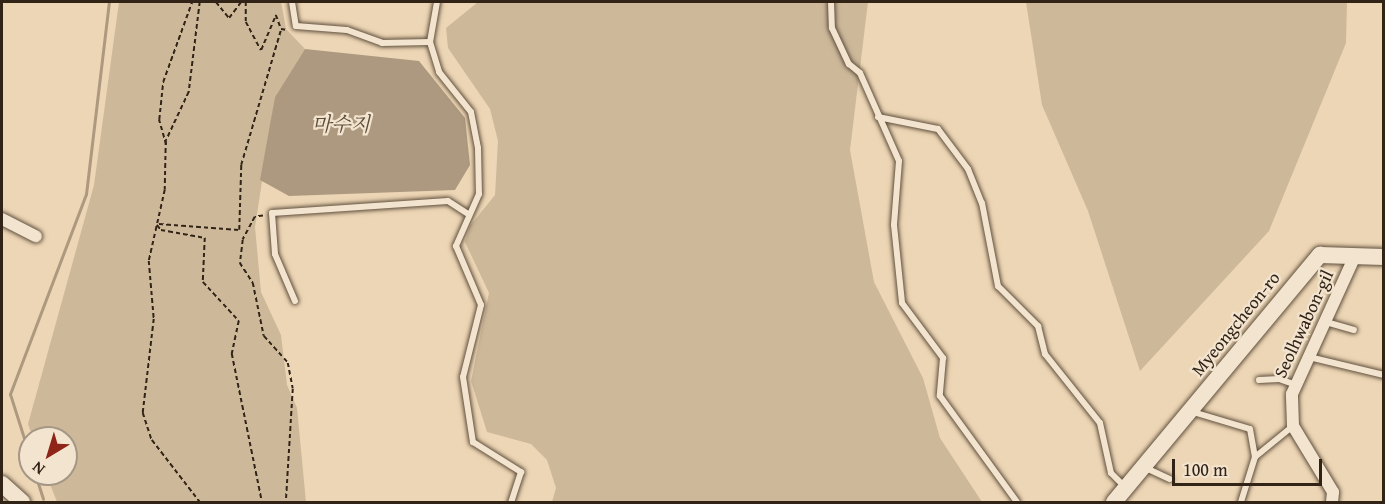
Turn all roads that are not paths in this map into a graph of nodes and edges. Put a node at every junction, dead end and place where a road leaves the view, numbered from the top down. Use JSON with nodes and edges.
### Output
{"nodes":[{"id":1,"x":292,"y":2,"type":"edge"},
{"id":2,"x":437,"y":2,"type":"edge"},
{"id":3,"x":831,"y":2,"type":"edge"},
{"id":4,"x":430,"y":42,"type":"junction"},
{"id":5,"x":878,"y":117,"type":"junction"},
{"id":6,"x":468,"y":214,"type":"junction"},
{"id":7,"x":2,"y":219,"type":"edge"},
{"id":8,"x":36,"y":236,"type":"dead end"},
{"id":9,"x":1383,"y":257,"type":"edge"},
{"id":10,"x":1354,"y":258,"type":"junction"},
{"id":11,"x":295,"y":302,"type":"dead end"},
{"id":12,"x":1325,"y":322,"type":"junction"},
{"id":13,"x":1354,"y":330,"type":"dead end"},
{"id":14,"x":1309,"y":357,"type":"junction"},
{"id":15,"x":1383,"y":375,"type":"edge"},
{"id":16,"x":1259,"y":380,"type":"dead end"},
{"id":17,"x":1296,"y":385,"type":"junction"},
{"id":18,"x":1190,"y":412,"type":"junction"},
{"id":19,"x":1293,"y":426,"type":"junction"},
{"id":20,"x":1255,"y":457,"type":"junction"},
{"id":21,"x":1143,"y":467,"type":"junction"},
{"id":22,"x":1170,"y":479,"type":"dead end"},
{"id":23,"x":2,"y":484,"type":"edge"},
{"id":24,"x":1126,"y":488,"type":"junction"},
{"id":25,"x":2,"y":499,"type":"edge"},
{"id":26,"x":5,"y":502,"type":"edge"},
{"id":27,"x":22,"y":502,"type":"edge"},
{"id":28,"x":511,"y":502,"type":"edge"},
{"id":29,"x":1017,"y":502,"type":"edge"},
{"id":30,"x":1114,"y":502,"type":"edge"},
{"id":31,"x":1241,"y":502,"type":"edge"},
{"id":32,"x":1332,"y":502,"type":"edge"}],
"edges":[{"from":1,"to":4,"type":"lane"},
{"from":2,"to":4,"type":"lane"},
{"from":3,"to":5,"type":"lane"},
{"from":4,"to":6,"type":"lane"},
{"from":5,"to":24,"type":"lane"},
{"from":5,"to":29,"type":"lane"},
{"from":6,"to":11,"type":"lane"},
{"from":6,"to":28,"type":"lane"},
{"from":7,"to":8,"type":"street"},
{"from":9,"to":10,"type":"street","name":"Myeongcheon-ro"},
{"from":10,"to":12,"type":"street","name":"Seolhwabon-gil"},
{"from":10,"to":18,"type":"street","name":"Myeongcheon-ro"},
{"from":12,"to":13,"type":"lane"},
{"from":12,"to":14,"type":"street","name":"Seolhwabon-gil"},
{"from":14,"to":15,"type":"lane"},
{"from":14,"to":17,"type":"street","name":"Seolhwabon-gil"},
{"from":16,"to":17,"type":"lane"},
{"from":17,"to":19,"type":"street","name":"Seolhwabon-gil"},
{"from":18,"to":20,"type":"lane"},
{"from":18,"to":21,"type":"street","name":"Myeongcheon-ro"},
{"from":19,"to":20,"type":"lane"},
{"from":19,"to":32,"type":"street"},
{"from":20,"to":31,"type":"lane"},
{"from":21,"to":22,"type":"lane"},
{"from":21,"to":24,"type":"street","name":"Myeongcheon-ro"},
{"from":23,"to":27,"type":"street"},
{"from":24,"to":30,"type":"street","name":"Myeongcheon-ro"},
{"from":25,"to":26,"type":"street"}]}
